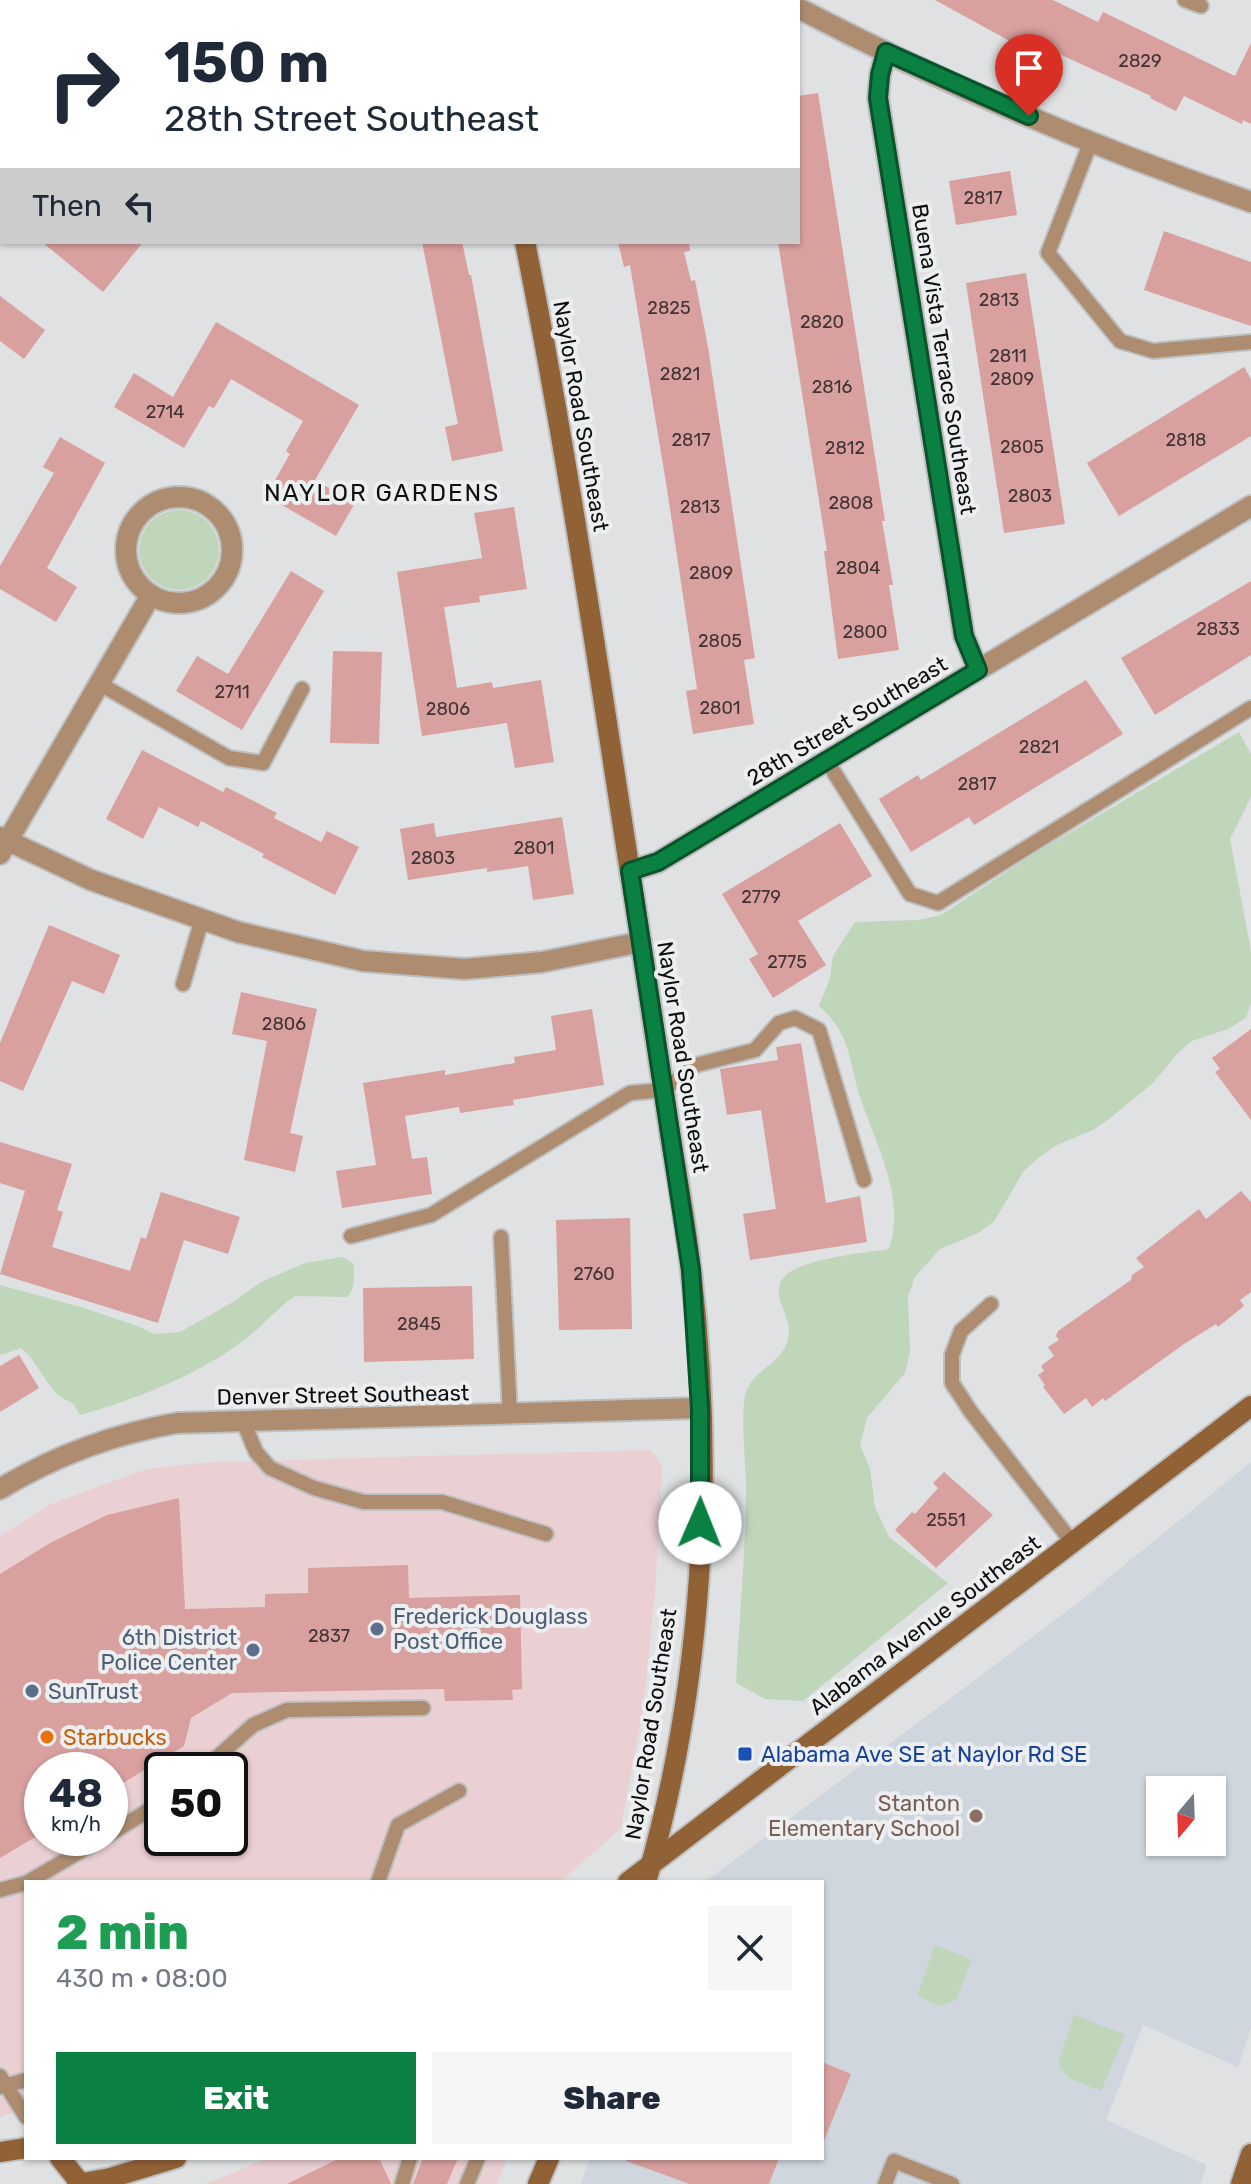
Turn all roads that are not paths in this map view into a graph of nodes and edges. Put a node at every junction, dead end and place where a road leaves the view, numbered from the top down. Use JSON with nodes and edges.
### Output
{"nodes":[{"id":1,"x":1185,"y":0,"type":"edge"},
{"id":2,"x":1201,"y":6,"type":"dead end"},
{"id":3,"x":800,"y":9,"type":"edge"},
{"id":4,"x":886,"y":52,"type":"junction"},
{"id":5,"x":1091,"y":141,"type":"junction"},
{"id":6,"x":1251,"y":202,"type":"edge"},
{"id":7,"x":525,"y":244,"type":"edge"},
{"id":8,"x":1251,"y":342,"type":"edge"},
{"id":9,"x":1251,"y":506,"type":"edge"},
{"id":10,"x":151,"y":595,"type":"junction"},
{"id":11,"x":978,"y":670,"type":"junction"},
{"id":12,"x":100,"y":684,"type":"junction"},
{"id":13,"x":302,"y":689,"type":"dead end"},
{"id":14,"x":1251,"y":708,"type":"edge"},
{"id":15,"x":827,"y":761,"type":"junction"},
{"id":16,"x":3,"y":844,"type":"edge"},
{"id":17,"x":630,"y":871,"type":"junction"},
{"id":18,"x":202,"y":919,"type":"junction"},
{"id":19,"x":641,"y":942,"type":"junction"},
{"id":20,"x":183,"y":984,"type":"dead end"},
{"id":21,"x":664,"y":1090,"type":"junction"},
{"id":22,"x":864,"y":1180,"type":"dead end"},
{"id":23,"x":351,"y":1236,"type":"dead end"},
{"id":24,"x":501,"y":1237,"type":"dead end"},
{"id":25,"x":991,"y":1304,"type":"dead end"},
{"id":26,"x":1251,"y":1406,"type":"edge"},
{"id":27,"x":700,"y":1408,"type":"junction"},
{"id":28,"x":510,"y":1415,"type":"junction"},
{"id":29,"x":243,"y":1421,"type":"junction"},
{"id":30,"x":0,"y":1489,"type":"edge"},
{"id":31,"x":546,"y":1534,"type":"dead end"},
{"id":32,"x":1072,"y":1542,"type":"junction"},
{"id":33,"x":423,"y":1708,"type":"dead end"},
{"id":34,"x":223,"y":1752,"type":"edge"},
{"id":35,"x":459,"y":1791,"type":"dead end"},
{"id":36,"x":72,"y":1856,"type":"edge"},
{"id":37,"x":649,"y":1873,"type":"edge"},
{"id":38,"x":30,"y":1880,"type":"edge"},
{"id":39,"x":379,"y":1880,"type":"edge"},
{"id":40,"x":24,"y":1883,"type":"edge"},
{"id":41,"x":0,"y":1890,"type":"edge"},
{"id":42,"x":24,"y":2080,"type":"edge"},
{"id":43,"x":2,"y":2083,"type":"edge"},
{"id":44,"x":24,"y":2114,"type":"edge"},
{"id":45,"x":24,"y":2148,"type":"edge"},
{"id":46,"x":0,"y":2152,"type":"edge"},
{"id":47,"x":1251,"y":2154,"type":"edge"},
{"id":48,"x":62,"y":2160,"type":"edge"},
{"id":49,"x":169,"y":2160,"type":"edge"},
{"id":50,"x":409,"y":2160,"type":"edge"},
{"id":51,"x":477,"y":2160,"type":"edge"},
{"id":52,"x":548,"y":2160,"type":"edge"},
{"id":53,"x":80,"y":2184,"type":"edge"},
{"id":54,"x":402,"y":2184,"type":"edge"},
{"id":55,"x":467,"y":2184,"type":"edge"},
{"id":56,"x":538,"y":2184,"type":"edge"},
{"id":57,"x":885,"y":2184,"type":"edge"},
{"id":58,"x":952,"y":2184,"type":"edge"},
{"id":59,"x":1241,"y":2184,"type":"edge"}],
"edges":[{"from":1,"to":2,"type":"lane"},
{"from":3,"to":4,"type":"street"},
{"from":4,"to":5,"type":"street"},
{"from":4,"to":11,"type":"street","name":"Buena Vista Terrace Southeast"},
{"from":5,"to":6,"type":"street"},
{"from":5,"to":8,"type":"lane"},
{"from":7,"to":17,"type":"main road","name":"Naylor Road Southeast"},
{"from":9,"to":11,"type":"street","name":"28th Street Southeast"},
{"from":10,"to":10,"type":"street"},
{"from":10,"to":12,"type":"street"},
{"from":11,"to":15,"type":"street","name":"28th Street Southeast"},
{"from":12,"to":13,"type":"lane"},
{"from":12,"to":16,"type":"street"},
{"from":14,"to":15,"type":"lane"},
{"from":15,"to":17,"type":"street","name":"28th Street Southeast"},
{"from":16,"to":18,"type":"street"},
{"from":17,"to":19,"type":"main road","name":"Naylor Road Southeast"},
{"from":18,"to":19,"type":"street"},
{"from":18,"to":20,"type":"lane"},
{"from":19,"to":21,"type":"main road","name":"Naylor Road Southeast"},
{"from":21,"to":22,"type":"lane"},
{"from":21,"to":23,"type":"lane"},
{"from":21,"to":27,"type":"main road","name":"Naylor Road Southeast"},
{"from":24,"to":28,"type":"lane"},
{"from":25,"to":32,"type":"lane"},
{"from":26,"to":32,"type":"main road","name":"Alabama Avenue Southeast"},
{"from":27,"to":28,"type":"street","name":"Denver Street Southeast"},
{"from":27,"to":37,"type":"main road","name":"Naylor Road Southeast"},
{"from":28,"to":29,"type":"street","name":"Denver Street Southeast"},
{"from":29,"to":30,"type":"street","name":"Denver Street Southeast"},
{"from":29,"to":31,"type":"lane"},
{"from":32,"to":37,"type":"main road","name":"Alabama Avenue Southeast"},
{"from":33,"to":34,"type":"lane"},
{"from":35,"to":39,"type":"lane"},
{"from":36,"to":38,"type":"lane"},
{"from":40,"to":41,"type":"lane"},
{"from":42,"to":43,"type":"lane"},
{"from":43,"to":44,"type":"lane"},
{"from":45,"to":46,"type":"main road"},
{"from":47,"to":59,"type":"main road"},
{"from":48,"to":53,"type":"main road"},
{"from":49,"to":53,"type":"main road"},
{"from":50,"to":54,"type":"lane"},
{"from":51,"to":55,"type":"lane"},
{"from":52,"to":56,"type":"main road"},
{"from":57,"to":58,"type":"lane"}]}
